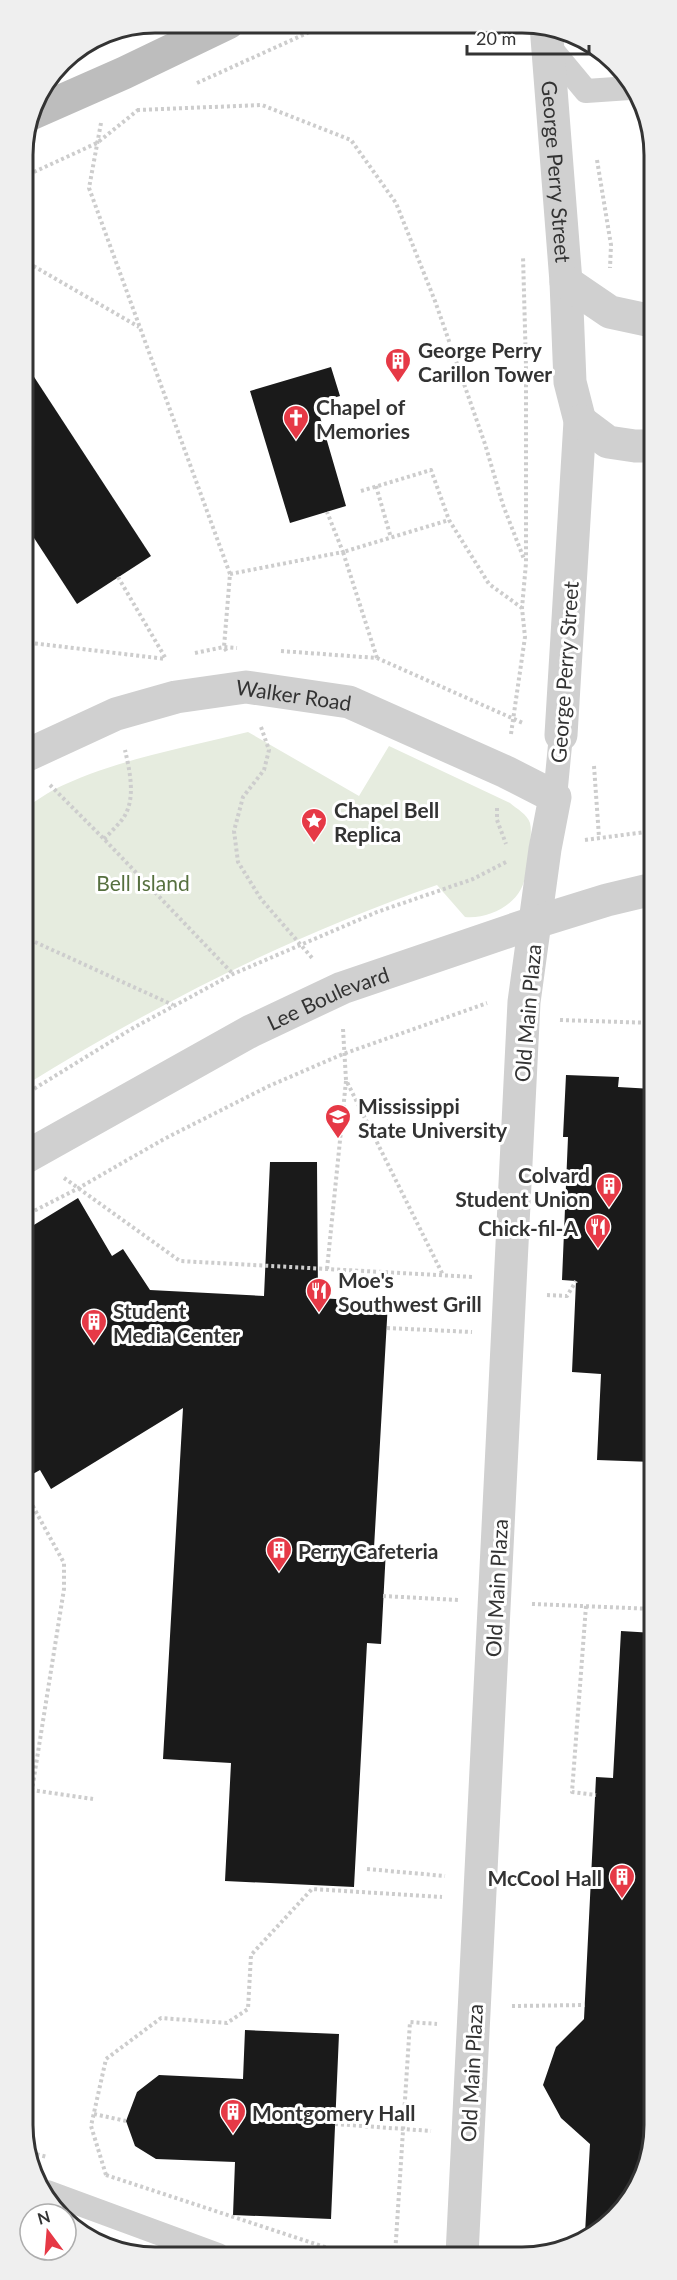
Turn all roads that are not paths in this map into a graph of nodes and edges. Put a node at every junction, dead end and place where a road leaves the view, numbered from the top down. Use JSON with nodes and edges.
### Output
{"nodes":[{"id":1,"x":207,"y":33,"type":"edge"},
{"id":2,"x":546,"y":35,"type":"edge"},
{"id":3,"x":547,"y":35,"type":"edge"},
{"id":4,"x":624,"y":88,"type":"edge"},
{"id":5,"x":42,"y":109,"type":"edge"},
{"id":6,"x":566,"y":282,"type":"junction"},
{"id":7,"x":644,"y":319,"type":"edge"},
{"id":8,"x":580,"y":421,"type":"junction"},
{"id":9,"x":644,"y":446,"type":"edge"},
{"id":10,"x":561,"y":735,"type":"joint"},
{"id":11,"x":33,"y":753,"type":"edge"},
{"id":12,"x":555,"y":797,"type":"junction"},
{"id":13,"x":644,"y":891,"type":"edge"},
{"id":14,"x":536,"y":922,"type":"junction"},
{"id":15,"x":33,"y":1152,"type":"edge"},
{"id":16,"x":55,"y":2195,"type":"edge"},
{"id":17,"x":196,"y":2247,"type":"edge"},
{"id":18,"x":462,"y":2247,"type":"edge"}],
"edges":[{"from":1,"to":5,"type":"street"},
{"from":2,"to":6,"type":"street","name":"George Perry Street"},
{"from":3,"to":4,"type":"lane"},
{"from":6,"to":7,"type":"street","name":"George Perry Street"},
{"from":6,"to":8,"type":"street","name":"George Perry Street"},
{"from":8,"to":9,"type":"street"},
{"from":8,"to":10,"type":"street","name":"George Perry Street"},
{"from":10,"to":12,"type":"lane","name":"George Perry Street"},
{"from":11,"to":12,"type":"street","name":"Walker Road"},
{"from":12,"to":14,"type":"street","name":"George Perry Street"},
{"from":13,"to":14,"type":"street","name":"Lee Boulevard"},
{"from":14,"to":15,"type":"street","name":"Lee Boulevard"},
{"from":14,"to":18,"type":"street","name":"Old Main Plaza"},
{"from":16,"to":17,"type":"lane"}]}
